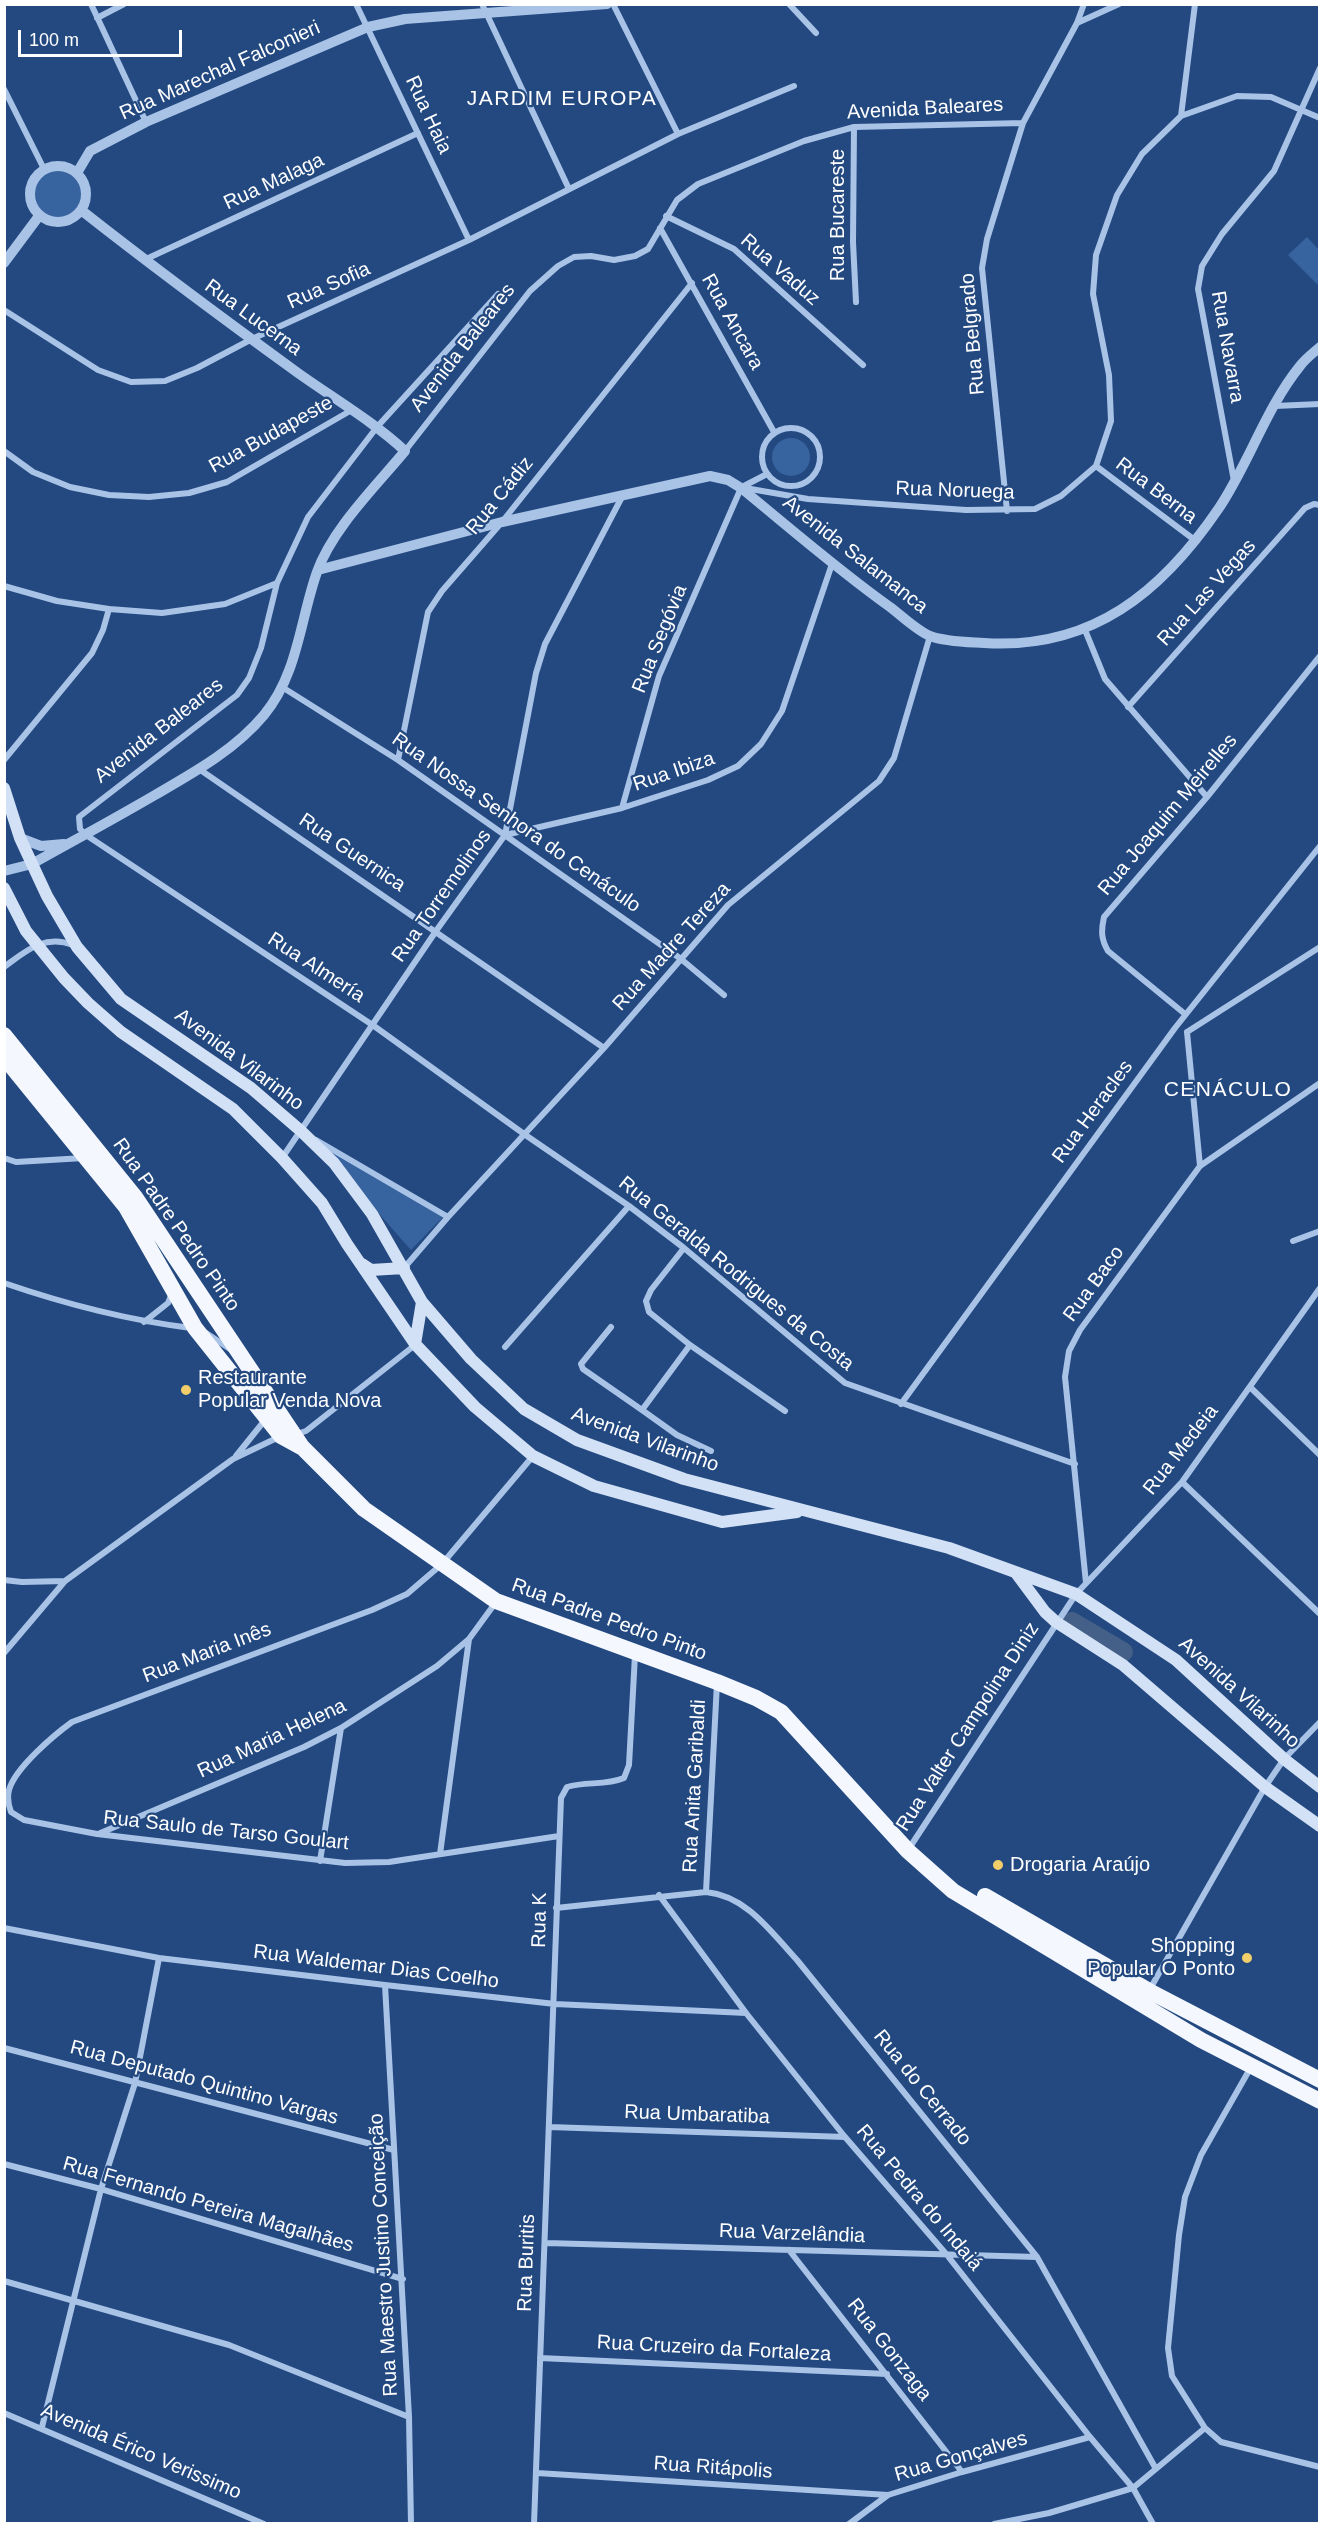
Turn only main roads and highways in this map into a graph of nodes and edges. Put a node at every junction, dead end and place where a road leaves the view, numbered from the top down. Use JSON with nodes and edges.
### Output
{"nodes":[{"id":1,"x":4,"y":788,"type":"edge"},
{"id":2,"x":4,"y":888,"type":"edge"},
{"id":3,"x":4,"y":1035,"type":"edge"},
{"id":4,"x":4,"y":1057,"type":"edge"},
{"id":5,"x":346,"y":1244,"type":"junction"},
{"id":6,"x":404,"y":1268,"type":"junction"},
{"id":7,"x":422,"y":1302,"type":"junction"},
{"id":8,"x":415,"y":1344,"type":"junction"},
{"id":9,"x":270,"y":1413,"type":"junction"},
{"id":10,"x":807,"y":1511,"type":"junction"},
{"id":11,"x":1015,"y":1571,"type":"junction"},
{"id":12,"x":1320,"y":1787,"type":"edge"},
{"id":13,"x":1320,"y":1826,"type":"edge"},
{"id":14,"x":1146,"y":1997,"type":"junction"},
{"id":15,"x":1320,"y":2080,"type":"edge"},
{"id":16,"x":1320,"y":2102,"type":"edge"}],
"edges":[{"from":1,"to":6,"type":"main road","name":"Avenida Vilarinho"},
{"from":2,"to":5,"type":"main road"},
{"from":3,"to":9,"type":"highway","name":"Rua Padre Pedro Pinto"},
{"from":4,"to":9,"type":"highway","name":"Rua Padre Pedro Pinto"},
{"from":5,"to":6,"type":"main road"},
{"from":5,"to":8,"type":"main road"},
{"from":6,"to":7,"type":"main road","name":"Avenida Vilarinho"},
{"from":7,"to":8,"type":"main road"},
{"from":7,"to":10,"type":"main road","name":"Avenida Vilarinho"},
{"from":8,"to":10,"type":"main road"},
{"from":9,"to":14,"type":"highway","name":"Rua Padre Pedro Pinto"},
{"from":10,"to":11,"type":"main road","name":"Avenida Vilarinho"},
{"from":11,"to":12,"type":"main road","name":"Avenida Vilarinho"},
{"from":11,"to":13,"type":"main road"},
{"from":14,"to":15,"type":"highway","name":"Rua Padre Pedro Pinto"},
{"from":14,"to":16,"type":"highway","name":"Rua Padre Pedro Pinto"}]}
